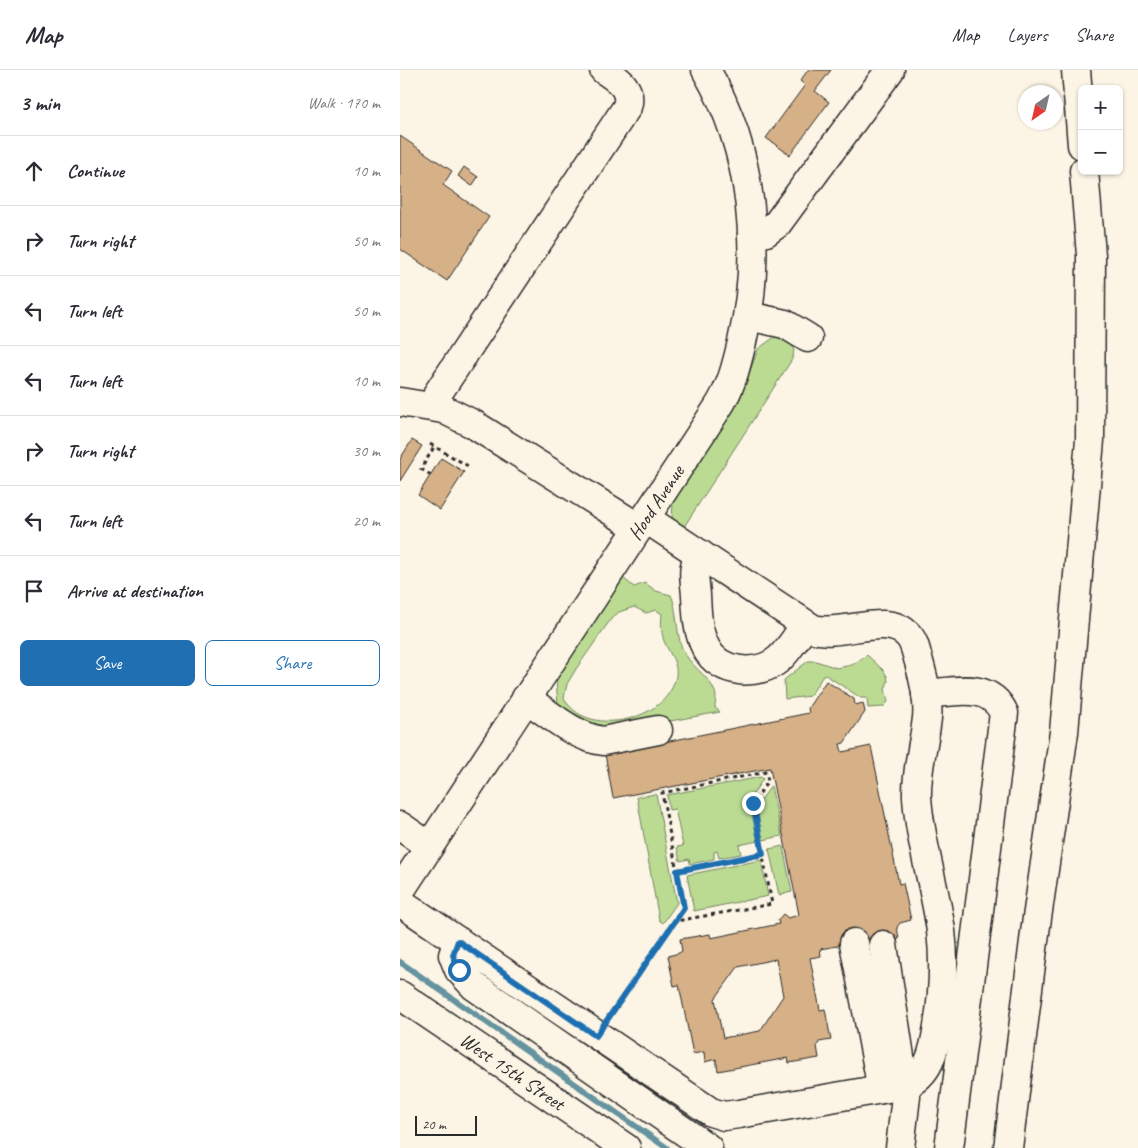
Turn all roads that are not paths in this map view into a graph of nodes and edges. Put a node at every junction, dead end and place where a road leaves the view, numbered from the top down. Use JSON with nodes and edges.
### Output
{"nodes":[{"id":1,"x":604,"y":70,"type":"edge"},
{"id":2,"x":706,"y":70,"type":"edge"},
{"id":3,"x":1076,"y":70,"type":"edge"},
{"id":4,"x":879,"y":74,"type":"edge"},
{"id":5,"x":1081,"y":130,"type":"edge"},
{"id":6,"x":1084,"y":175,"type":"edge"},
{"id":7,"x":752,"y":236,"type":"junction"},
{"id":8,"x":748,"y":316,"type":"junction"},
{"id":9,"x":808,"y":338,"type":"dead end"},
{"id":10,"x":400,"y":402,"type":"edge"},
{"id":11,"x":435,"y":407,"type":"junction"},
{"id":12,"x":642,"y":523,"type":"junction"},
{"id":13,"x":700,"y":554,"type":"junction"},
{"id":14,"x":805,"y":625,"type":"junction"},
{"id":15,"x":926,"y":694,"type":"junction"},
{"id":16,"x":526,"y":698,"type":"junction"},
{"id":17,"x":658,"y":730,"type":"dead end"},
{"id":18,"x":400,"y":826,"type":"edge"},
{"id":19,"x":430,"y":846,"type":"junction"},
{"id":20,"x":400,"y":890,"type":"edge"},
{"id":21,"x":400,"y":902,"type":"edge"},
{"id":22,"x":458,"y":941,"type":"junction"},
{"id":23,"x":854,"y":943,"type":"dead end"},
{"id":24,"x":883,"y":945,"type":"dead end"},
{"id":25,"x":400,"y":995,"type":"edge"},
{"id":26,"x":893,"y":1087,"type":"junction"},
{"id":27,"x":626,"y":1148,"type":"edge"},
{"id":28,"x":708,"y":1148,"type":"edge"},
{"id":29,"x":900,"y":1148,"type":"edge"},
{"id":30,"x":949,"y":1148,"type":"edge"},
{"id":31,"x":1008,"y":1148,"type":"edge"}],
"edges":[{"from":1,"to":11,"type":"street"},
{"from":2,"to":7,"type":"street","name":"Hood Avenue"},
{"from":3,"to":5,"type":"street"},
{"from":4,"to":7,"type":"street"},
{"from":6,"to":31,"type":"street"},
{"from":7,"to":8,"type":"street","name":"Hood Avenue"},
{"from":8,"to":9,"type":"street"},
{"from":8,"to":12,"type":"street","name":"Hood Avenue"},
{"from":10,"to":11,"type":"street"},
{"from":11,"to":12,"type":"street"},
{"from":12,"to":13,"type":"street"},
{"from":12,"to":16,"type":"street","name":"Hood Avenue"},
{"from":13,"to":14,"type":"street"},
{"from":13,"to":14,"type":"street"},
{"from":14,"to":15,"type":"street"},
{"from":15,"to":26,"type":"street"},
{"from":15,"to":30,"type":"street"},
{"from":16,"to":17,"type":"street"},
{"from":16,"to":19,"type":"street","name":"Hood Avenue"},
{"from":18,"to":19,"type":"street"},
{"from":19,"to":20,"type":"street","name":"Hood Avenue"},
{"from":21,"to":22,"type":"street"},
{"from":22,"to":26,"type":"street"},
{"from":22,"to":28,"type":"street"},
{"from":23,"to":26,"type":"street"},
{"from":24,"to":26,"type":"street"},
{"from":25,"to":27,"type":"street","name":"West 15th Street"},
{"from":26,"to":29,"type":"street"}]}
